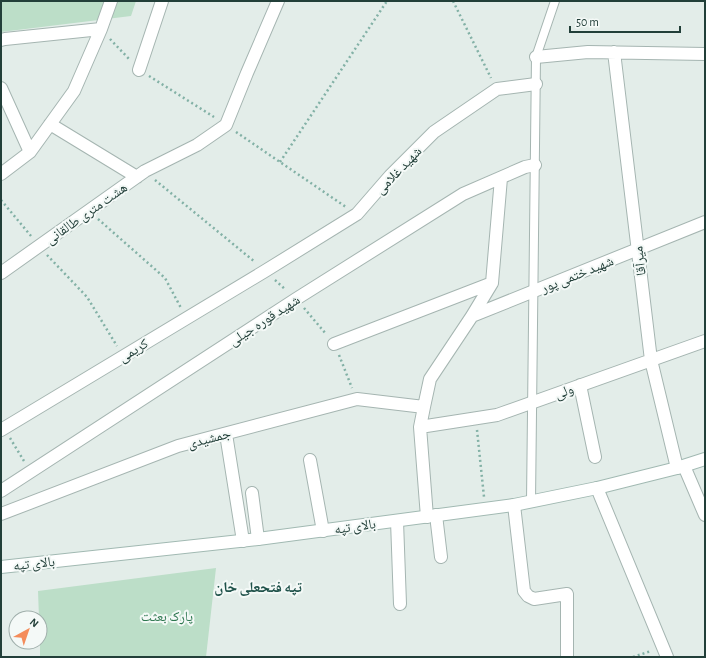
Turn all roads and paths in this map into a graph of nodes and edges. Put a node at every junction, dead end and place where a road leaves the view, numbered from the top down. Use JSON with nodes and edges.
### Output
{"nodes":[{"id":1,"x":111,"y":1,"type":"edge"},
{"id":2,"x":162,"y":1,"type":"edge"},
{"id":3,"x":278,"y":1,"type":"edge"},
{"id":4,"x":387,"y":1,"type":"edge"},
{"id":5,"x":453,"y":1,"type":"edge"},
{"id":6,"x":555,"y":1,"type":"edge"},
{"id":7,"x":101,"y":29,"type":"junction"},
{"id":8,"x":1,"y":40,"type":"edge"},
{"id":9,"x":614,"y":52,"type":"junction"},
{"id":10,"x":705,"y":54,"type":"edge"},
{"id":11,"x":536,"y":57,"type":"junction"},
{"id":12,"x":139,"y":70,"type":"dead end"},
{"id":13,"x":536,"y":84,"type":"junction"},
{"id":14,"x":1,"y":88,"type":"edge"},
{"id":15,"x":497,"y":89,"type":"junction"},
{"id":16,"x":50,"y":124,"type":"junction"},
{"id":17,"x":30,"y":152,"type":"junction"},
{"id":18,"x":280,"y":162,"type":"dead end"},
{"id":19,"x":535,"y":165,"type":"junction"},
{"id":20,"x":1,"y":174,"type":"edge"},
{"id":21,"x":141,"y":174,"type":"junction"},
{"id":22,"x":501,"y":178,"type":"junction"},
{"id":23,"x":1,"y":200,"type":"edge"},
{"id":24,"x":89,"y":211,"type":"junction"},
{"id":25,"x":705,"y":222,"type":"edge"},
{"id":26,"x":39,"y":246,"type":"junction"},
{"id":27,"x":638,"y":249,"type":"junction"},
{"id":28,"x":265,"y":271,"type":"junction"},
{"id":29,"x":1,"y":273,"type":"edge"},
{"id":30,"x":492,"y":283,"type":"junction"},
{"id":31,"x":534,"y":291,"type":"junction"},
{"id":32,"x":296,"y":299,"type":"junction"},
{"id":33,"x":472,"y":316,"type":"junction"},
{"id":34,"x":186,"y":318,"type":"junction"},
{"id":35,"x":705,"y":341,"type":"edge"},
{"id":36,"x":334,"y":344,"type":"junction"},
{"id":37,"x":123,"y":356,"type":"junction"},
{"id":38,"x":651,"y":360,"type":"junction"},
{"id":39,"x":580,"y":385,"type":"junction"},
{"id":40,"x":357,"y":399,"type":"junction"},
{"id":41,"x":532,"y":402,"type":"junction"},
{"id":42,"x":424,"y":407,"type":"junction"},
{"id":43,"x":476,"y":418,"type":"junction"},
{"id":44,"x":420,"y":427,"type":"junction"},
{"id":45,"x":2,"y":429,"type":"edge"},
{"id":46,"x":226,"y":434,"type":"junction"},
{"id":47,"x":595,"y":457,"type":"dead end"},
{"id":48,"x":705,"y":459,"type":"edge"},
{"id":49,"x":310,"y":460,"type":"dead end"},
{"id":50,"x":680,"y":467,"type":"junction"},
{"id":51,"x":31,"y":471,"type":"junction"},
{"id":52,"x":598,"y":488,"type":"junction"},
{"id":53,"x":1,"y":491,"type":"edge"},
{"id":54,"x":252,"y":494,"type":"dead end"},
{"id":55,"x":531,"y":502,"type":"junction"},
{"id":56,"x":514,"y":505,"type":"junction"},
{"id":57,"x":486,"y":510,"type":"junction"},
{"id":58,"x":1,"y":514,"type":"edge"},
{"id":59,"x":705,"y":515,"type":"edge"},
{"id":60,"x":432,"y":516,"type":"junction"},
{"id":61,"x":397,"y":521,"type":"junction"},
{"id":62,"x":323,"y":531,"type":"junction"},
{"id":63,"x":258,"y":539,"type":"junction"},
{"id":64,"x":243,"y":541,"type":"junction"},
{"id":65,"x":441,"y":557,"type":"dead end"},
{"id":66,"x":1,"y":567,"type":"edge"},
{"id":67,"x":400,"y":604,"type":"dead end"},
{"id":68,"x":665,"y":652,"type":"edge"},
{"id":69,"x":567,"y":657,"type":"edge"},
{"id":70,"x":633,"y":657,"type":"edge"}],
"edges":[{"from":1,"to":7,"type":"street"},
{"from":2,"to":12,"type":"street"},
{"from":3,"to":21,"type":"street","name":"هشت متری طالقانی"},
{"from":4,"to":18,"type":"path"},
{"from":5,"to":15,"type":"path"},
{"from":6,"to":11,"type":"lane"},
{"from":7,"to":8,"type":"street"},
{"from":7,"to":16,"type":"street"},
{"from":9,"to":10,"type":"street"},
{"from":9,"to":11,"type":"street"},
{"from":9,"to":27,"type":"street","name":"میرآقا"},
{"from":11,"to":13,"type":"lane"},
{"from":13,"to":15,"type":"street","name":"شهید غلامی"},
{"from":13,"to":19,"type":"lane"},
{"from":14,"to":17,"type":"street"},
{"from":15,"to":28,"type":"street","name":"شهید غلامی"},
{"from":16,"to":17,"type":"street"},
{"from":16,"to":21,"type":"street"},
{"from":17,"to":20,"type":"street"},
{"from":19,"to":22,"type":"street","name":"شهید قوره جیلی"},
{"from":19,"to":31,"type":"lane"},
{"from":21,"to":24,"type":"street","name":"هشت متری طالقانی"},
{"from":21,"to":28,"type":"path"},
{"from":22,"to":30,"type":"street"},
{"from":22,"to":32,"type":"street","name":"شهید قوره جیلی"},
{"from":23,"to":26,"type":"path"},
{"from":24,"to":26,"type":"street","name":"هشت متری طالقانی"},
{"from":24,"to":34,"type":"path"},
{"from":25,"to":27,"type":"street","name":"شهید ختمی پور"},
{"from":26,"to":29,"type":"street","name":"هشت متری طالقانی"},
{"from":26,"to":37,"type":"path"},
{"from":27,"to":31,"type":"street","name":"شهید ختمی پور"},
{"from":27,"to":38,"type":"street","name":"میرآقا"},
{"from":28,"to":32,"type":"path"},
{"from":28,"to":34,"type":"street","name":"کریمی"},
{"from":30,"to":33,"type":"street"},
{"from":30,"to":36,"type":"street"},
{"from":31,"to":33,"type":"street","name":"شهید ختمی پور"},
{"from":31,"to":41,"type":"lane"},
{"from":32,"to":36,"type":"path"},
{"from":32,"to":51,"type":"street","name":"شهید قوره جیلی"},
{"from":33,"to":42,"type":"street"},
{"from":34,"to":37,"type":"street","name":"کریمی"},
{"from":35,"to":38,"type":"street","name":"ولی"},
{"from":36,"to":40,"type":"path"},
{"from":37,"to":45,"type":"street","name":"کریمی"},
{"from":38,"to":39,"type":"street","name":"ولی"},
{"from":38,"to":50,"type":"street","name":"میرآقا"},
{"from":39,"to":41,"type":"street","name":"ولی"},
{"from":39,"to":47,"type":"street"},
{"from":40,"to":42,"type":"street","name":"جمشیدی"},
{"from":40,"to":46,"type":"street","name":"جمشیدی"},
{"from":41,"to":43,"type":"street","name":"ولی"},
{"from":41,"to":55,"type":"lane"},
{"from":42,"to":44,"type":"street"},
{"from":43,"to":44,"type":"street","name":"ولی"},
{"from":43,"to":57,"type":"path"},
{"from":44,"to":60,"type":"street"},
{"from":45,"to":51,"type":"path"},
{"from":46,"to":58,"type":"street","name":"جمشیدی"},
{"from":46,"to":64,"type":"street"},
{"from":48,"to":50,"type":"street","name":"بالای تپه"},
{"from":49,"to":62,"type":"street"},
{"from":50,"to":52,"type":"street","name":"بالای تپه"},
{"from":50,"to":59,"type":"street","name":"میرآقا"},
{"from":51,"to":53,"type":"street","name":"شهید قوره جیلی"},
{"from":52,"to":55,"type":"street","name":"بالای تپه"},
{"from":52,"to":68,"type":"street"},
{"from":54,"to":63,"type":"street"},
{"from":55,"to":56,"type":"street","name":"بالای تپه"},
{"from":56,"to":57,"type":"street","name":"بالای تپه"},
{"from":56,"to":69,"type":"street"},
{"from":57,"to":60,"type":"street","name":"بالای تپه"},
{"from":60,"to":61,"type":"street","name":"بالای تپه"},
{"from":60,"to":65,"type":"street"},
{"from":61,"to":62,"type":"street","name":"بالای تپه"},
{"from":61,"to":67,"type":"street"},
{"from":62,"to":63,"type":"street","name":"بالای تپه"},
{"from":63,"to":64,"type":"street","name":"بالای تپه"},
{"from":64,"to":66,"type":"street","name":"بالای تپه"},
{"from":68,"to":70,"type":"path"}]}
